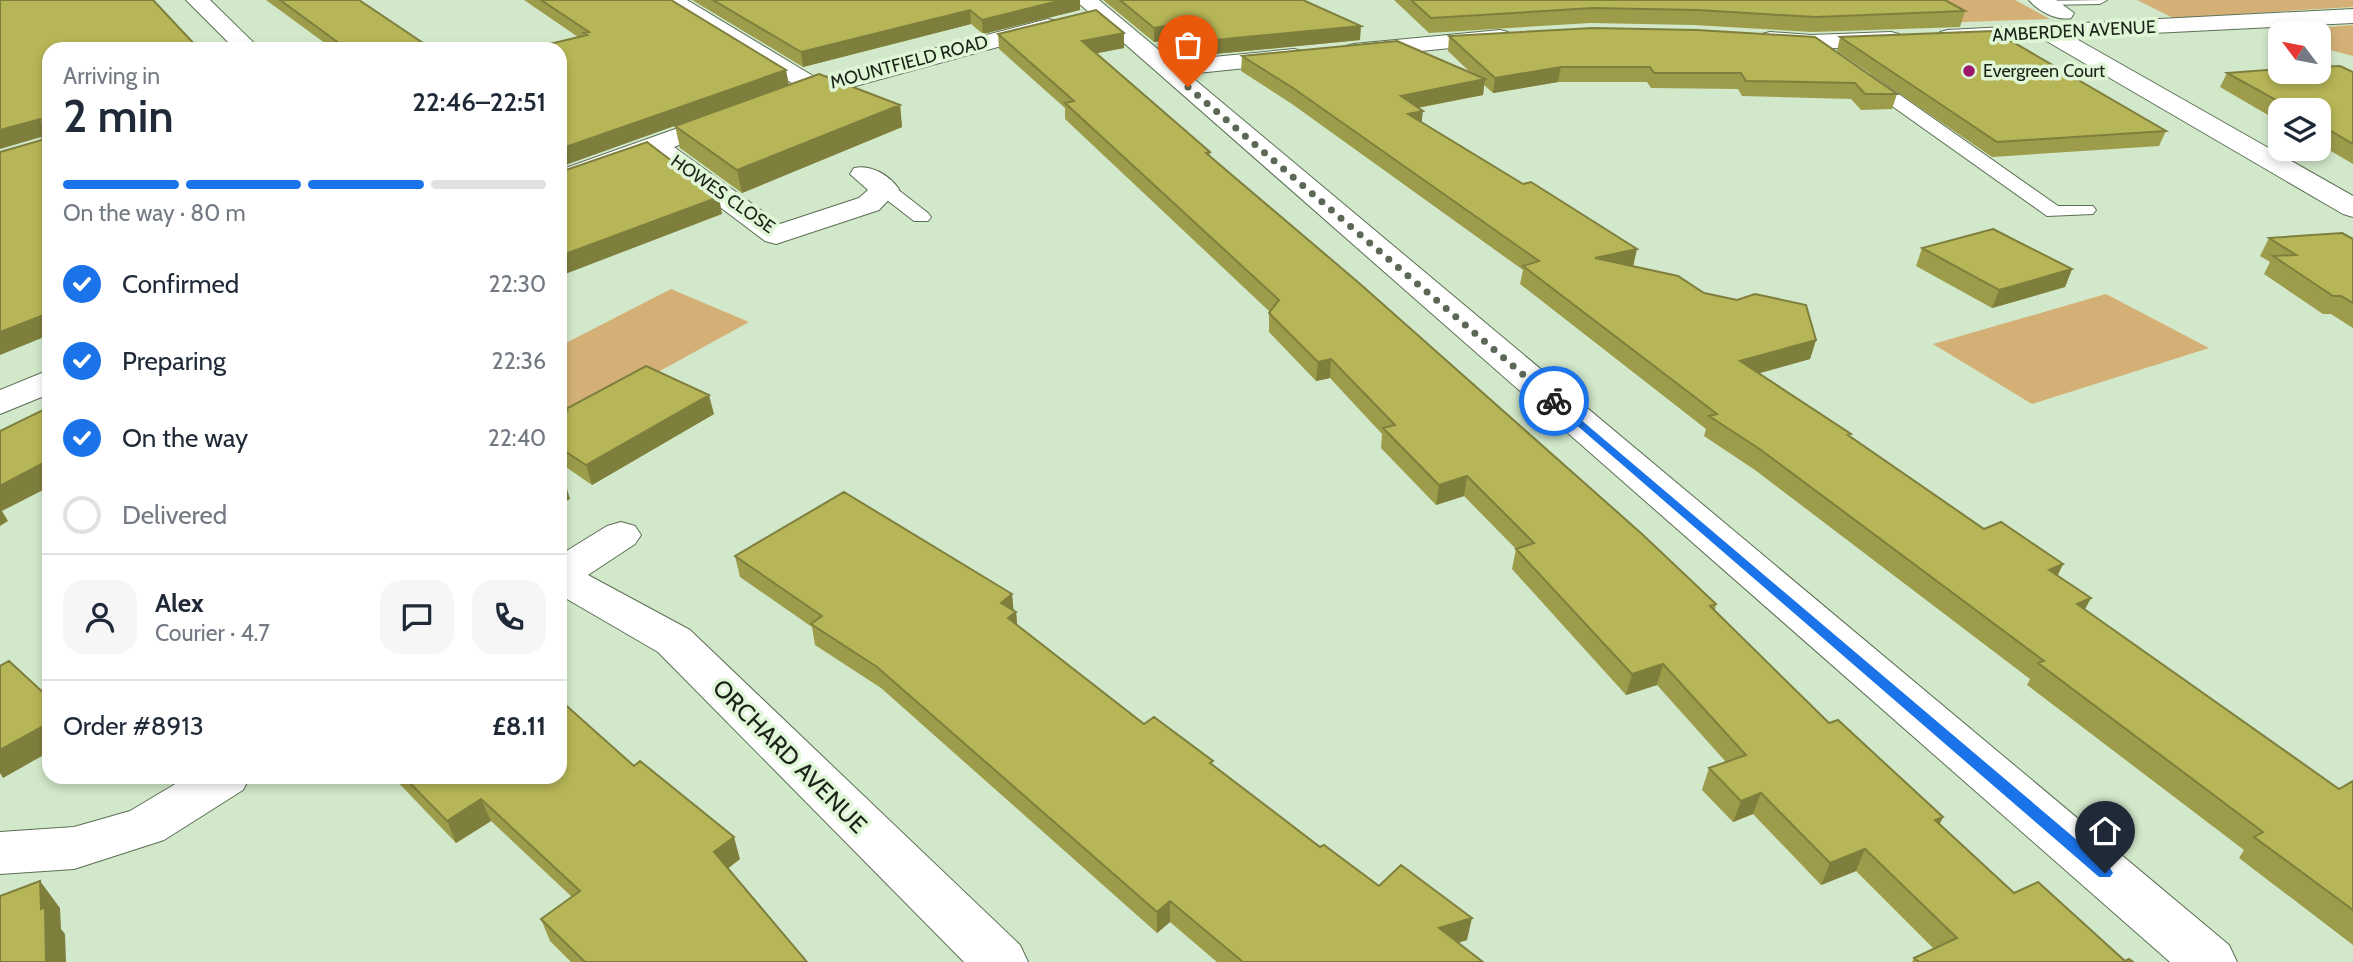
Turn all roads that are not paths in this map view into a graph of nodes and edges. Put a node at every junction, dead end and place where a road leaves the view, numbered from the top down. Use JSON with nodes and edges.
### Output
{"nodes":[{"id":1,"x":197,"y":0,"type":"edge"},
{"id":2,"x":672,"y":0,"type":"edge"},
{"id":3,"x":2041,"y":0,"type":"edge"},
{"id":4,"x":2100,"y":0,"type":"edge"},
{"id":5,"x":1094,"y":7,"type":"edge"},
{"id":6,"x":2353,"y":16,"type":"edge"},
{"id":7,"x":2056,"y":23,"type":"junction"},
{"id":8,"x":1521,"y":37,"type":"edge"},
{"id":9,"x":1746,"y":38,"type":"edge"},
{"id":10,"x":241,"y":42,"type":"edge"},
{"id":11,"x":1812,"y":42,"type":"junction"},
{"id":12,"x":1834,"y":57,"type":"edge"},
{"id":13,"x":1167,"y":69,"type":"junction"},
{"id":14,"x":1856,"y":73,"type":"edge"},
{"id":15,"x":815,"y":86,"type":"junction"},
{"id":16,"x":654,"y":145,"type":"junction"},
{"id":17,"x":567,"y":176,"type":"edge"},
{"id":18,"x":874,"y":181,"type":"joint"},
{"id":19,"x":2353,"y":208,"type":"edge"},
{"id":20,"x":2086,"y":210,"type":"dead end"},
{"id":21,"x":921,"y":217,"type":"dead end"},
{"id":22,"x":42,"y":384,"type":"edge"},
{"id":23,"x":0,"y":403,"type":"edge"},
{"id":24,"x":621,"y":535,"type":"dead end"},
{"id":25,"x":567,"y":571,"type":"edge"},
{"id":26,"x":567,"y":580,"type":"edge"},
{"id":27,"x":215,"y":784,"type":"edge"},
{"id":28,"x":0,"y":853,"type":"edge"},
{"id":29,"x":1000,"y":962,"type":"edge"},
{"id":30,"x":2209,"y":962,"type":"edge"}],
"edges":[{"from":1,"to":10,"type":"street"},
{"from":2,"to":15,"type":"street"},
{"from":3,"to":4,"type":"lane"},
{"from":3,"to":7,"type":"street"},
{"from":5,"to":13,"type":"street"},
{"from":5,"to":15,"type":"street","name":"MOUNTFIELD ROAD"},
{"from":6,"to":7,"type":"street","name":"AMBERDEN AVENUE"},
{"from":7,"to":11,"type":"street","name":"AMBERDEN AVENUE"},
{"from":7,"to":19,"type":"street"},
{"from":8,"to":13,"type":"street"},
{"from":9,"to":11,"type":"street","name":"AMBERDEN AVENUE"},
{"from":11,"to":12,"type":"lane"},
{"from":13,"to":30,"type":"street"},
{"from":14,"to":20,"type":"lane"},
{"from":15,"to":16,"type":"street","name":"MOUNTFIELD ROAD"},
{"from":16,"to":17,"type":"street","name":"MOUNTFIELD ROAD"},
{"from":16,"to":18,"type":"street","name":"HOWES CLOSE"},
{"from":18,"to":21,"type":"lane"},
{"from":22,"to":23,"type":"street"},
{"from":24,"to":25,"type":"street"},
{"from":26,"to":29,"type":"street","name":"ORCHARD AVENUE"},
{"from":27,"to":28,"type":"street"}]}
